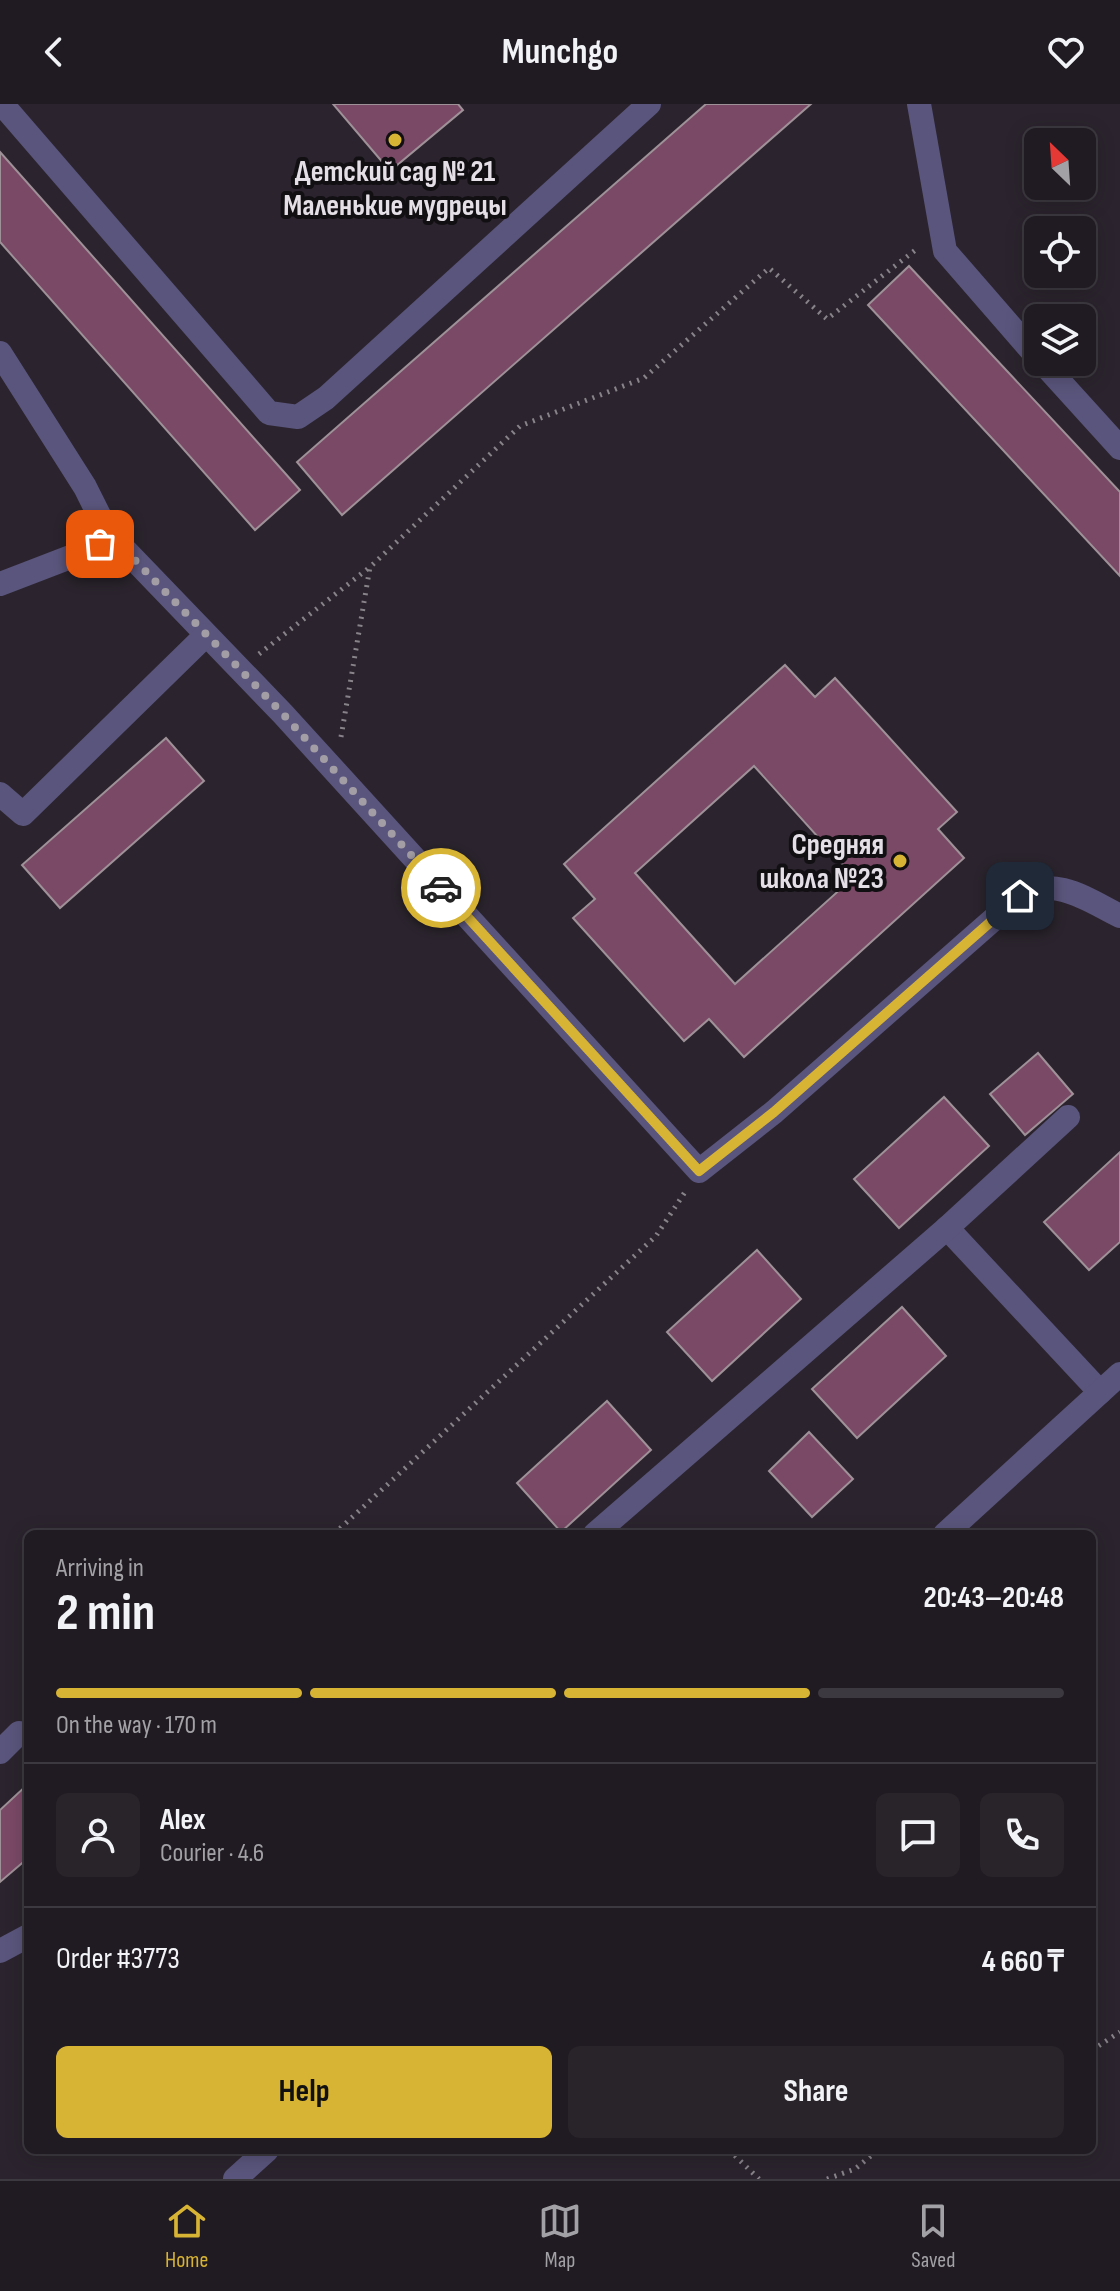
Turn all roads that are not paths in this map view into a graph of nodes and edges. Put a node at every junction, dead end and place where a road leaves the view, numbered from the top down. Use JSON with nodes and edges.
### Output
{"nodes":[{"id":1,"x":649,"y":104,"type":"edge"},
{"id":2,"x":919,"y":104,"type":"edge"},
{"id":3,"x":3,"y":110,"type":"edge"},
{"id":4,"x":1024,"y":342,"type":"edge"},
{"id":5,"x":0,"y":353,"type":"edge"},
{"id":6,"x":1055,"y":376,"type":"edge"},
{"id":7,"x":1120,"y":448,"type":"edge"},
{"id":8,"x":112,"y":541,"type":"junction"},
{"id":9,"x":0,"y":584,"type":"edge"},
{"id":10,"x":206,"y":635,"type":"junction"},
{"id":11,"x":0,"y":794,"type":"edge"},
{"id":12,"x":1120,"y":916,"type":"edge"},
{"id":13,"x":1068,"y":1117,"type":"dead end"},
{"id":14,"x":947,"y":1228,"type":"junction"},
{"id":15,"x":1120,"y":1374,"type":"edge"},
{"id":16,"x":1100,"y":1392,"type":"junction"},
{"id":17,"x":600,"y":1530,"type":"edge"},
{"id":18,"x":949,"y":1530,"type":"edge"},
{"id":19,"x":19,"y":1733,"type":"dead end"},
{"id":20,"x":0,"y":1752,"type":"edge"},
{"id":21,"x":24,"y":1938,"type":"edge"},
{"id":22,"x":0,"y":1951,"type":"edge"},
{"id":23,"x":263,"y":2154,"type":"edge"},
{"id":24,"x":235,"y":2179,"type":"edge"}],
"edges":[{"from":1,"to":3,"type":"street"},
{"from":2,"to":4,"type":"street"},
{"from":5,"to":8,"type":"street"},
{"from":6,"to":7,"type":"street"},
{"from":8,"to":9,"type":"street"},
{"from":8,"to":10,"type":"street"},
{"from":10,"to":11,"type":"street"},
{"from":10,"to":12,"type":"street"},
{"from":13,"to":14,"type":"street"},
{"from":14,"to":16,"type":"street"},
{"from":14,"to":17,"type":"street"},
{"from":15,"to":16,"type":"street"},
{"from":16,"to":18,"type":"street"},
{"from":19,"to":20,"type":"street"},
{"from":21,"to":22,"type":"street"},
{"from":23,"to":24,"type":"street"}]}
